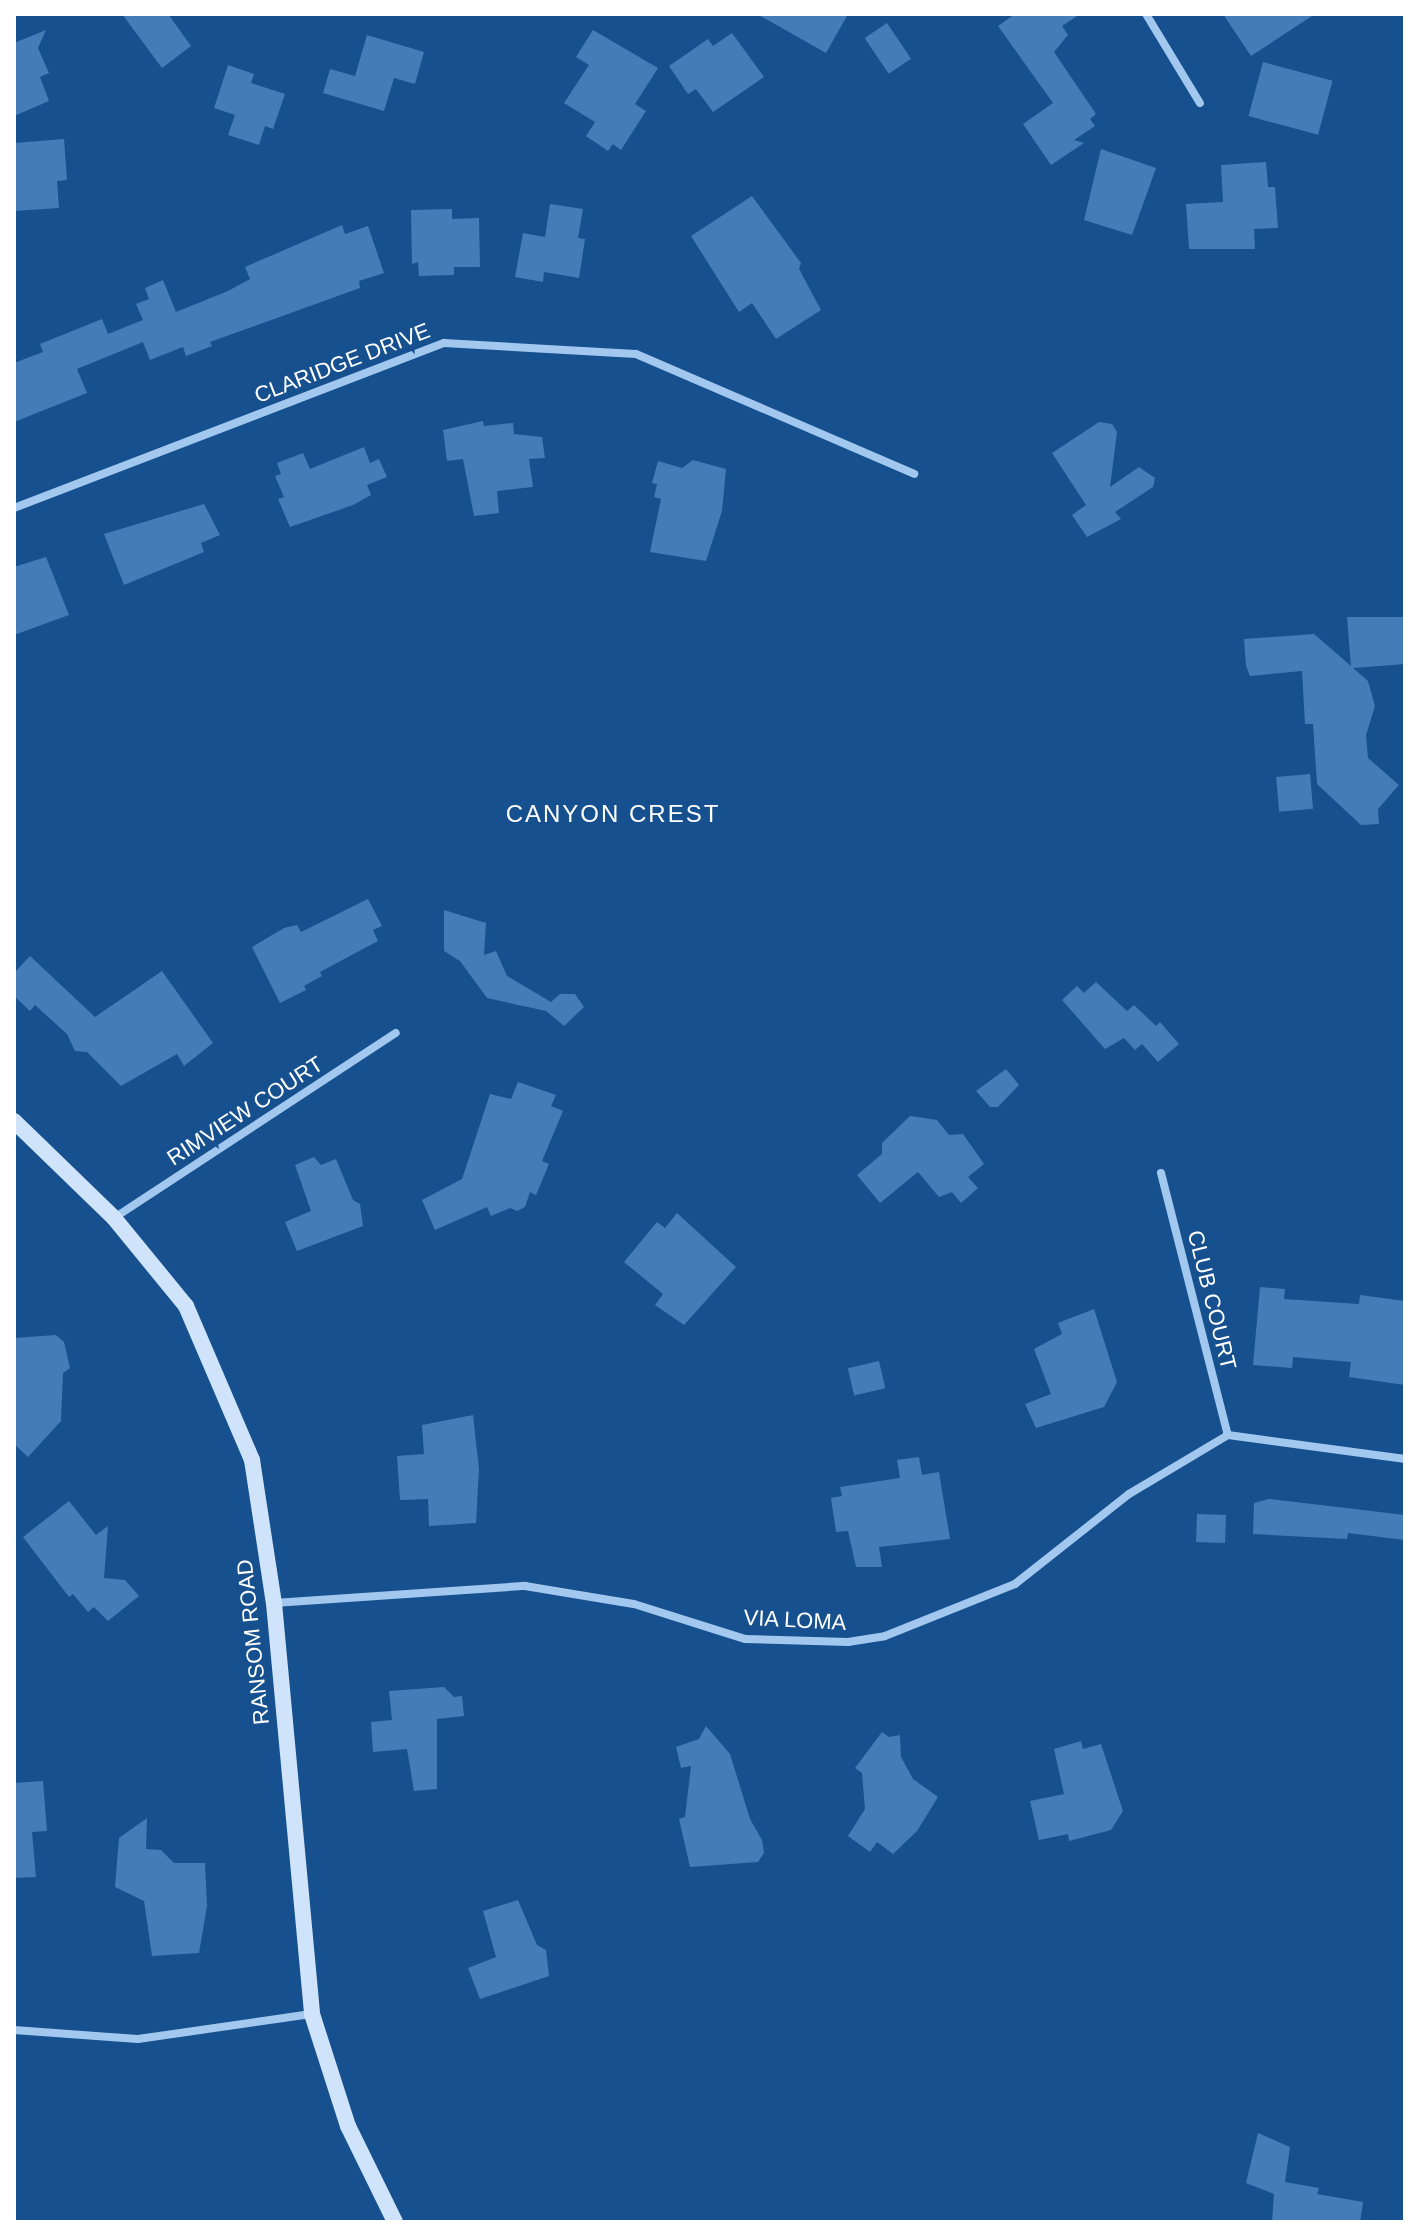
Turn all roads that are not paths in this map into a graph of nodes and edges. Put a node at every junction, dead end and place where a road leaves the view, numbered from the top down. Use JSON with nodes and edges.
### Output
{"nodes":[{"id":1,"x":1146,"y":14,"type":"edge"},
{"id":2,"x":1200,"y":103,"type":"dead end"},
{"id":3,"x":914,"y":474,"type":"dead end"},
{"id":4,"x":14,"y":508,"type":"edge"},
{"id":5,"x":396,"y":1033,"type":"dead end"},
{"id":6,"x":14,"y":1121,"type":"edge"},
{"id":7,"x":1161,"y":1173,"type":"dead end"},
{"id":8,"x":114,"y":1218,"type":"junction"},
{"id":9,"x":1228,"y":1435,"type":"junction"},
{"id":10,"x":1405,"y":1459,"type":"edge"},
{"id":11,"x":274,"y":1603,"type":"junction"},
{"id":12,"x":312,"y":2014,"type":"junction"},
{"id":13,"x":14,"y":2030,"type":"edge"},
{"id":14,"x":395,"y":2222,"type":"edge"}],
"edges":[{"from":1,"to":2,"type":"street"},
{"from":3,"to":4,"type":"street","name":"CLARIDGE DRIVE"},
{"from":5,"to":8,"type":"street","name":"RIMVIEW COURT"},
{"from":6,"to":8,"type":"street","name":"RANSOM ROAD"},
{"from":7,"to":9,"type":"street","name":"CLUB COURT"},
{"from":8,"to":11,"type":"street","name":"RANSOM ROAD"},
{"from":9,"to":10,"type":"street"},
{"from":9,"to":11,"type":"street","name":"VIA LOMA"},
{"from":11,"to":12,"type":"street","name":"RANSOM ROAD"},
{"from":12,"to":13,"type":"street"},
{"from":12,"to":14,"type":"street","name":"RANSOM ROAD"}]}
